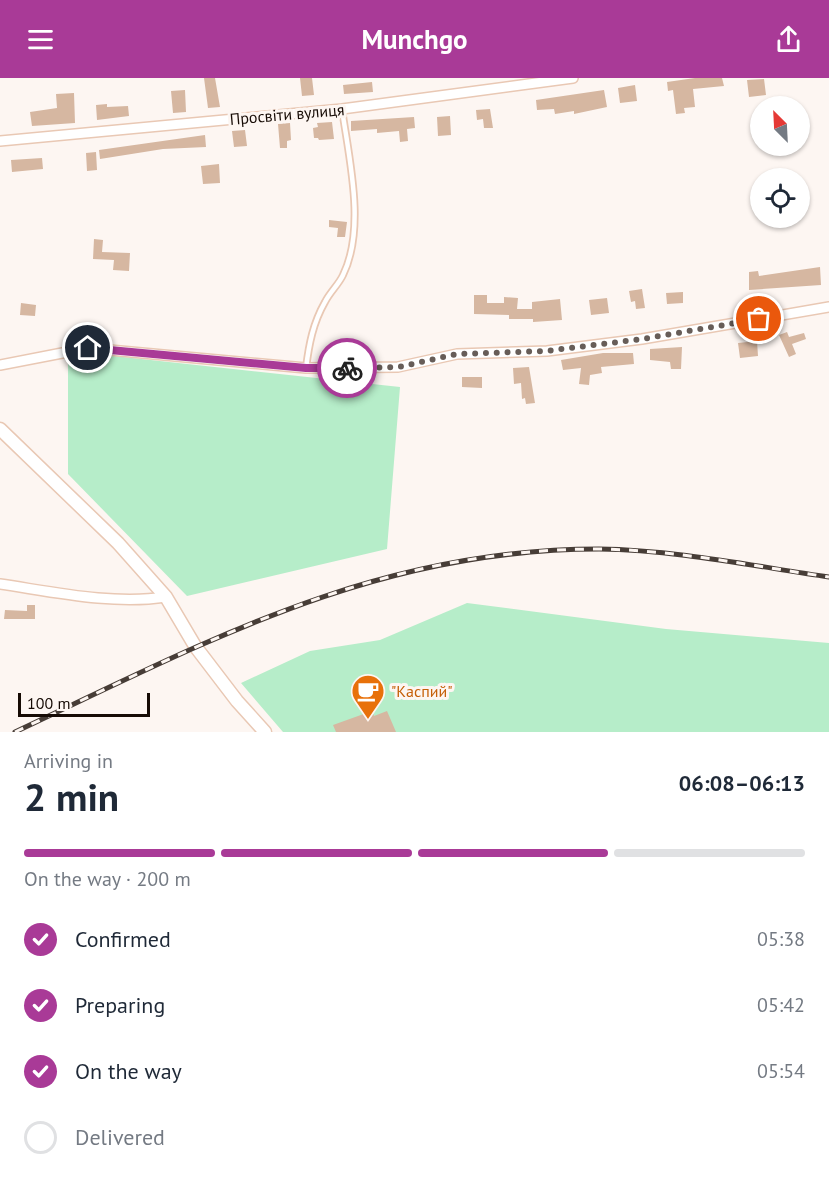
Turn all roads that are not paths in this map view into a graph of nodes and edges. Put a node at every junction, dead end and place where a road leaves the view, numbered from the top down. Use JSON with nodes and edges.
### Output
{"nodes":[{"id":1,"x":573,"y":78,"type":"edge"},
{"id":2,"x":342,"y":110,"type":"junction"},
{"id":3,"x":0,"y":141,"type":"edge"},
{"id":4,"x":829,"y":307,"type":"edge"},
{"id":5,"x":0,"y":365,"type":"edge"},
{"id":6,"x":306,"y":368,"type":"junction"},
{"id":7,"x":0,"y":429,"type":"edge"},
{"id":8,"x":0,"y":584,"type":"edge"},
{"id":9,"x":166,"y":597,"type":"junction"},
{"id":10,"x":265,"y":732,"type":"edge"}],
"edges":[{"from":1,"to":2,"type":"street","name":"Просвіти вулиця"},
{"from":2,"to":3,"type":"street","name":"Просвіти вулиця"},
{"from":2,"to":6,"type":"lane"},
{"from":4,"to":6,"type":"street"},
{"from":5,"to":6,"type":"street"},
{"from":7,"to":9,"type":"main road"},
{"from":8,"to":9,"type":"street"},
{"from":9,"to":10,"type":"main road"}]}
